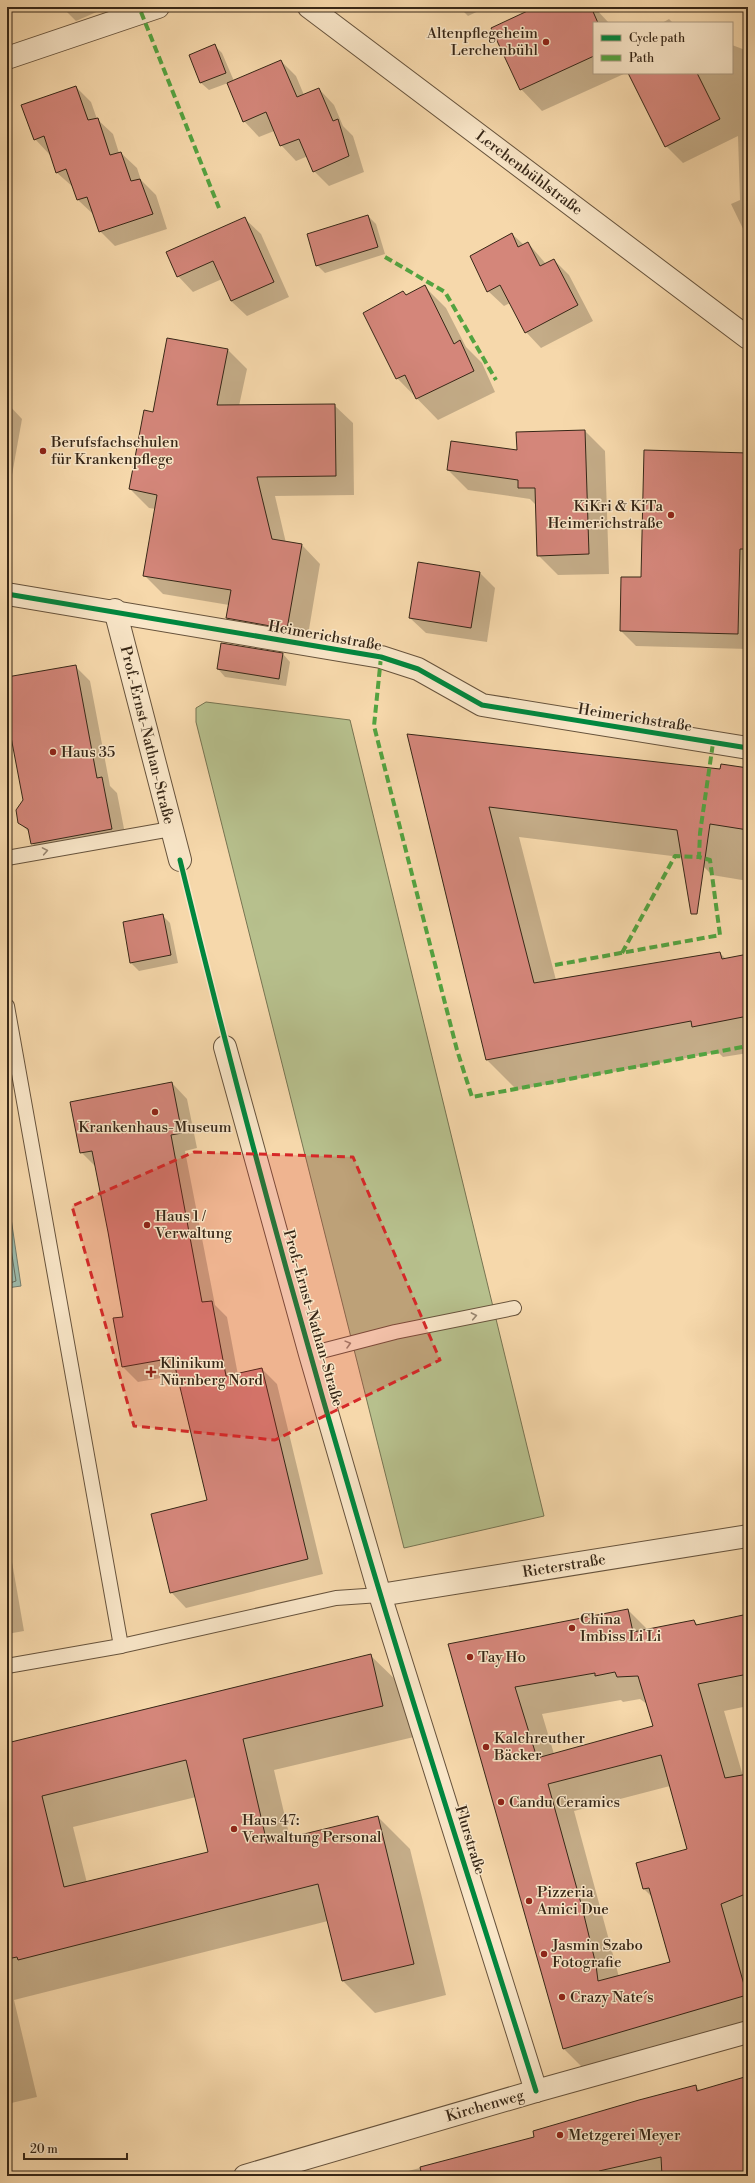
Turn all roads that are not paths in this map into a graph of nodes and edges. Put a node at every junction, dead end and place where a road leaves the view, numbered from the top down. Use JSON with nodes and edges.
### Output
{"nodes":[{"id":1,"x":158,"y":7,"type":"edge"},
{"id":2,"x":309,"y":7,"type":"edge"},
{"id":3,"x":7,"y":58,"type":"edge"},
{"id":4,"x":748,"y":338,"type":"edge"},
{"id":5,"x":7,"y":594,"type":"edge"},
{"id":6,"x":115,"y":610,"type":"junction"},
{"id":7,"x":748,"y":748,"type":"edge"},
{"id":8,"x":171,"y":829,"type":"junction"},
{"id":9,"x":7,"y":858,"type":"edge"},
{"id":10,"x":180,"y":860,"type":"dead end"},
{"id":11,"x":7,"y":1006,"type":"edge"},
{"id":12,"x":225,"y":1047,"type":"dead end"},
{"id":13,"x":514,"y":1308,"type":"dead end"},
{"id":14,"x":310,"y":1354,"type":"junction"},
{"id":15,"x":748,"y":1536,"type":"edge"},
{"id":16,"x":380,"y":1595,"type":"junction"},
{"id":17,"x":122,"y":1646,"type":"junction"},
{"id":18,"x":7,"y":1666,"type":"edge"},
{"id":19,"x":748,"y":2032,"type":"edge"},
{"id":20,"x":536,"y":2091,"type":"junction"},
{"id":21,"x":245,"y":2176,"type":"edge"}],
"edges":[{"from":1,"to":3,"type":"street"},
{"from":2,"to":4,"type":"street","name":"Lerchenbühlstraße"},
{"from":5,"to":6,"type":"street","name":"Heimerichstraße"},
{"from":6,"to":7,"type":"street","name":"Heimerichstraße"},
{"from":6,"to":8,"type":"street","name":"Prof.-Ernst-Nathan-Straße"},
{"from":9,"to":8,"type":"lane","one_way":true},
{"from":8,"to":10,"type":"street","name":"Prof.-Ernst-Nathan-Straße"},
{"from":11,"to":17,"type":"lane"},
{"from":12,"to":14,"type":"street","name":"Prof.-Ernst-Nathan-Straße"},
{"from":14,"to":13,"type":"lane","one_way":true},
{"from":14,"to":16,"type":"street","name":"Prof.-Ernst-Nathan-Straße"},
{"from":15,"to":16,"type":"street","name":"Rieterstraße"},
{"from":16,"to":17,"type":"lane"},
{"from":16,"to":20,"type":"street","name":"Flurstraße"},
{"from":17,"to":18,"type":"lane"},
{"from":19,"to":20,"type":"street","name":"Kirchenweg"},
{"from":20,"to":21,"type":"street","name":"Kirchenweg"}]}
